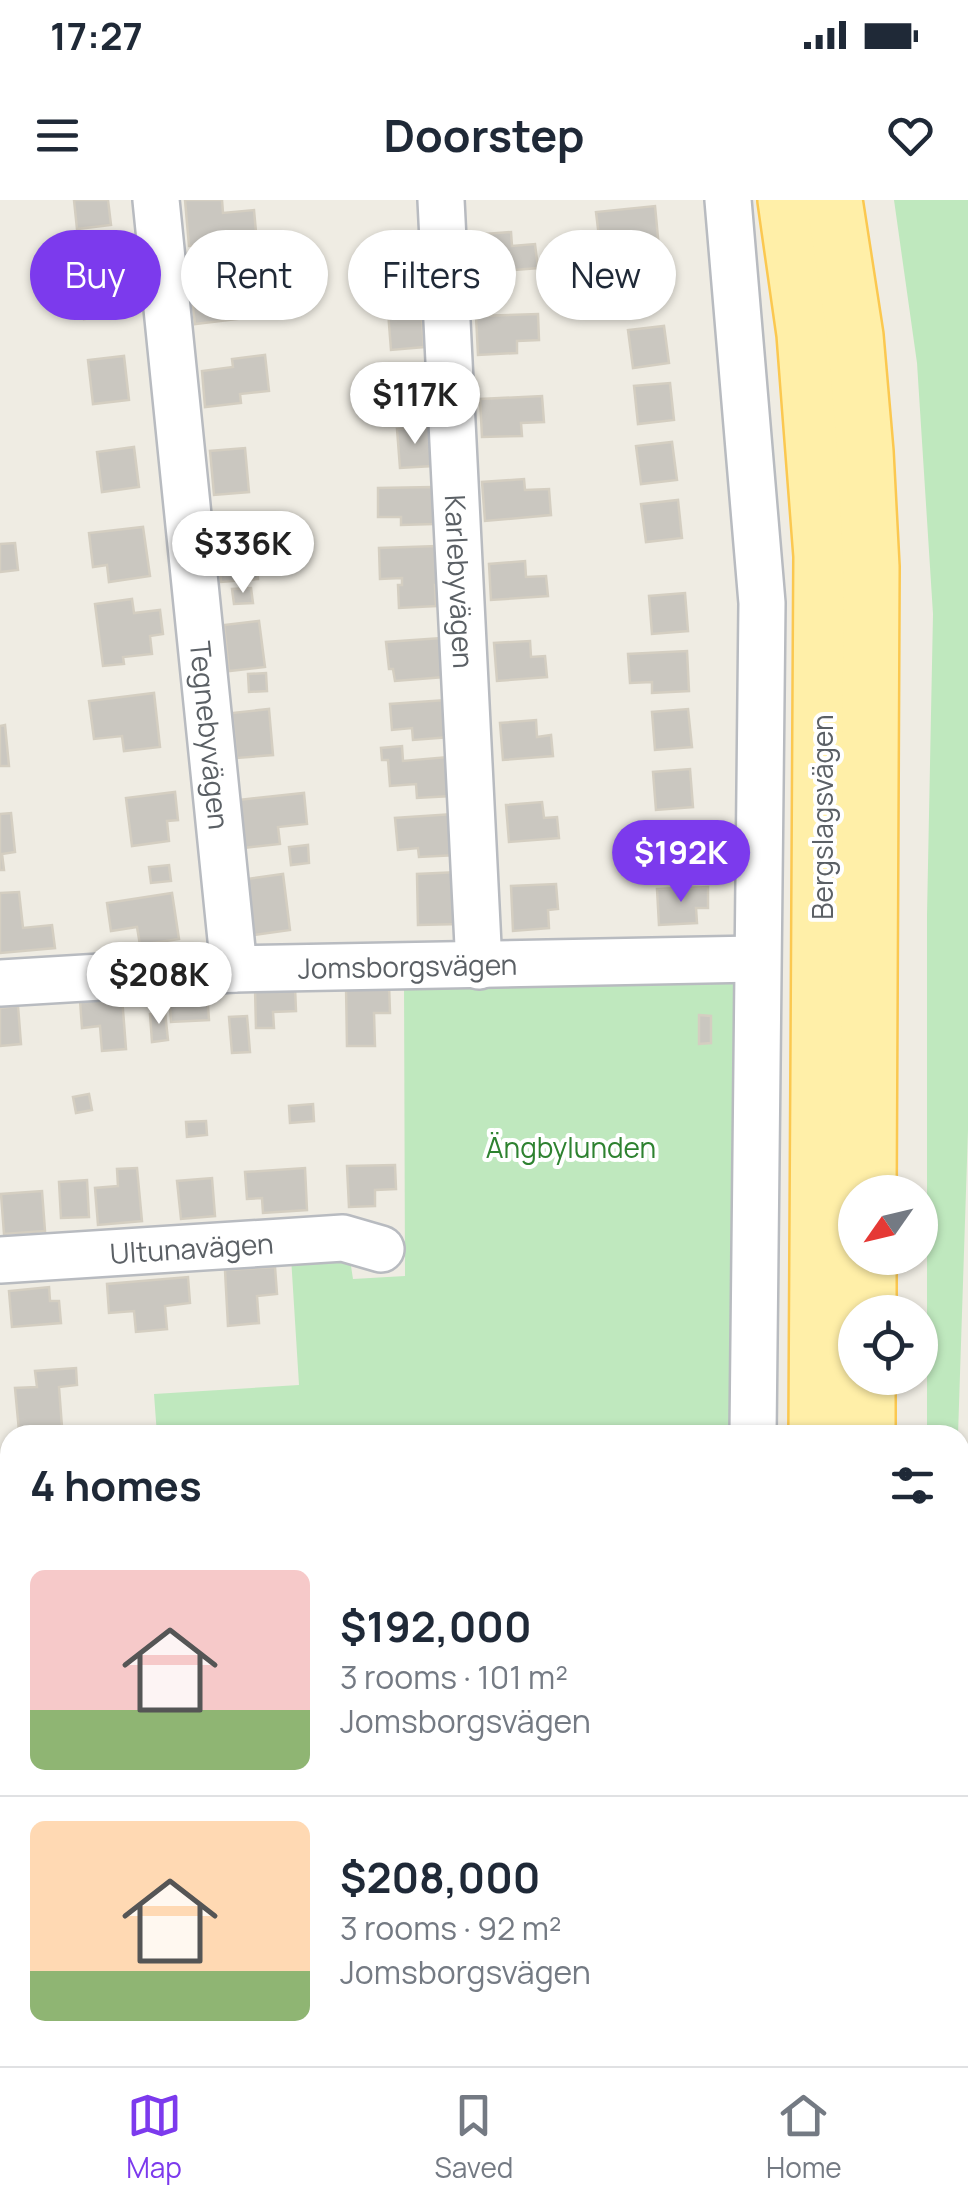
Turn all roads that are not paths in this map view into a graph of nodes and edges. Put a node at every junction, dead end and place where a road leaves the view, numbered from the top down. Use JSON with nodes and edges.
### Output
{"nodes":[{"id":1,"x":156,"y":200,"type":"edge"},
{"id":2,"x":440,"y":200,"type":"edge"},
{"id":3,"x":728,"y":200,"type":"edge"},
{"id":4,"x":786,"y":200,"type":"edge"},
{"id":5,"x":834,"y":200,"type":"edge"},
{"id":6,"x":756,"y":959,"type":"junction"},
{"id":7,"x":479,"y":966,"type":"junction"},
{"id":8,"x":234,"y":969,"type":"junction"},
{"id":9,"x":0,"y":983,"type":"edge"},
{"id":10,"x":868,"y":1175,"type":"edge"},
{"id":11,"x":381,"y":1249,"type":"dead end"},
{"id":12,"x":0,"y":1260,"type":"edge"},
{"id":13,"x":867,"y":1395,"type":"edge"},
{"id":14,"x":753,"y":1425,"type":"edge"},
{"id":15,"x":817,"y":1425,"type":"edge"},
{"id":16,"x":866,"y":1425,"type":"edge"}],
"edges":[{"from":1,"to":8,"type":"street","name":"Tegnebyvägen"},
{"from":2,"to":7,"type":"street","name":"Karlebyvägen"},
{"from":3,"to":6,"type":"street"},
{"from":4,"to":15,"type":"main road","name":"Bergslagsvägen"},
{"from":5,"to":10,"type":"main road","name":"Bergslagsvägen"},
{"from":6,"to":7,"type":"street","name":"Jomsborgsvägen"},
{"from":6,"to":14,"type":"street"},
{"from":7,"to":8,"type":"street","name":"Jomsborgsvägen"},
{"from":8,"to":9,"type":"street","name":"Jomsborgsvägen"},
{"from":11,"to":12,"type":"street","name":"Ultunavägen"},
{"from":13,"to":16,"type":"main road"}]}
